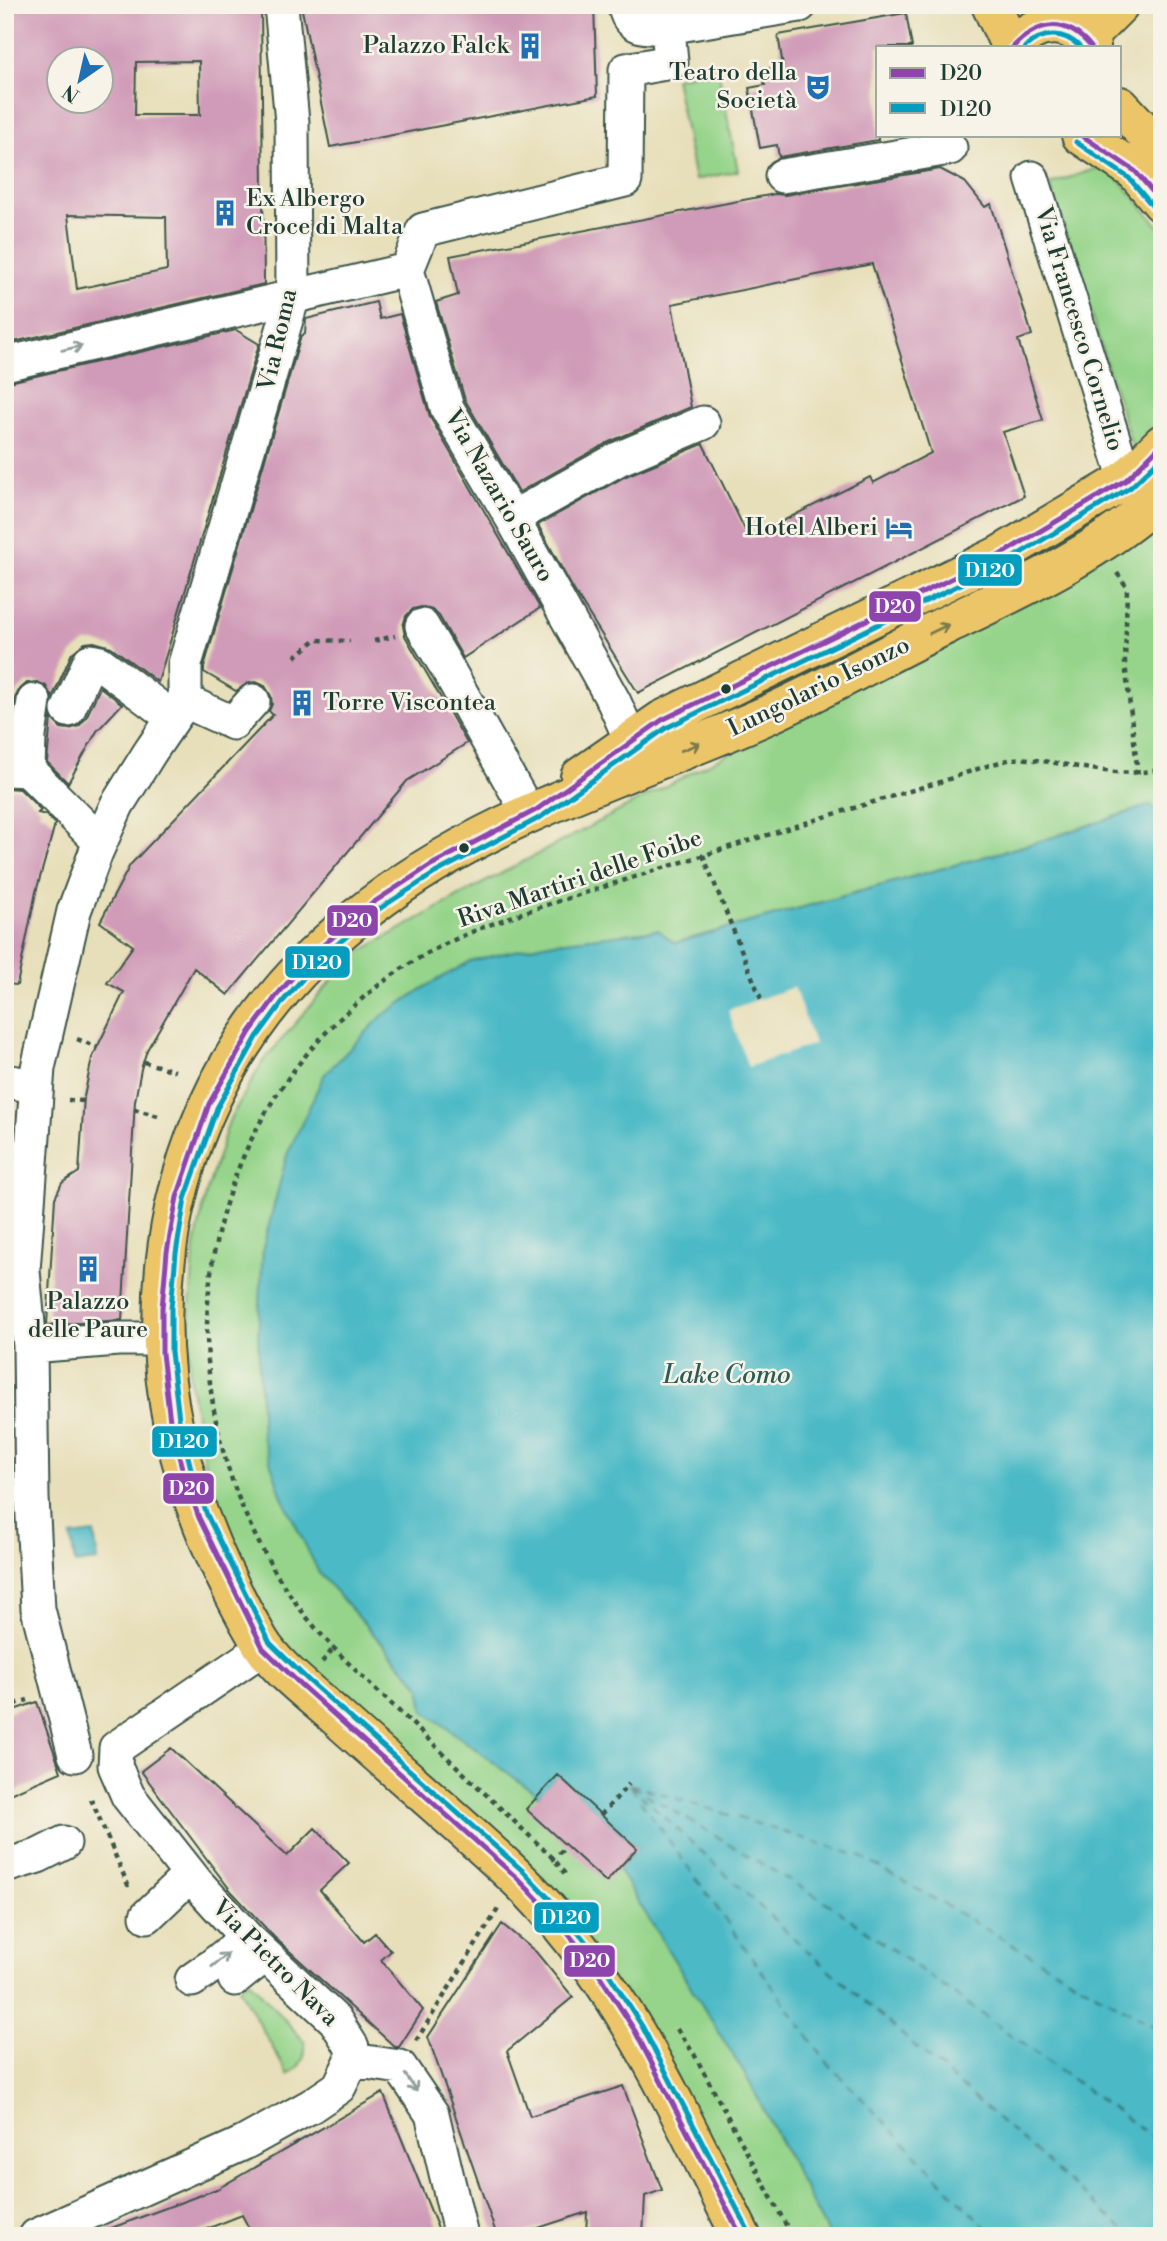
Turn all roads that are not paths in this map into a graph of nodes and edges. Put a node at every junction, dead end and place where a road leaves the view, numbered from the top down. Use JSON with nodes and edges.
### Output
{"nodes":[{"id":1,"x":281,"y":5,"type":"edge"},
{"id":2,"x":625,"y":5,"type":"edge"},
{"id":3,"x":800,"y":5,"type":"edge"},
{"id":4,"x":991,"y":5,"type":"edge"},
{"id":5,"x":1119,"y":5,"type":"edge"},
{"id":6,"x":666,"y":16,"type":"edge"},
{"id":7,"x":1070,"y":30,"type":"edge"},
{"id":8,"x":1012,"y":46,"type":"edge"},
{"id":9,"x":1013,"y":46,"type":"edge"},
{"id":10,"x":1122,"y":108,"type":"edge"},
{"id":11,"x":1082,"y":136,"type":"edge"},
{"id":12,"x":950,"y":148,"type":"dead end"},
{"id":13,"x":1162,"y":152,"type":"edge"},
{"id":14,"x":782,"y":176,"type":"dead end"},
{"id":15,"x":1032,"y":178,"type":"dead end"},
{"id":16,"x":1162,"y":203,"type":"edge"},
{"id":17,"x":407,"y":270,"type":"junction"},
{"id":18,"x":293,"y":296,"type":"junction"},
{"id":19,"x":5,"y":364,"type":"edge"},
{"id":20,"x":703,"y":423,"type":"dead end"},
{"id":21,"x":1162,"y":444,"type":"edge"},
{"id":22,"x":1126,"y":480,"type":"junction"},
{"id":23,"x":1162,"y":496,"type":"edge"},
{"id":24,"x":512,"y":518,"type":"junction"},
{"id":25,"x":422,"y":626,"type":"dead end"},
{"id":26,"x":34,"y":701,"type":"dead end"},
{"id":27,"x":253,"y":701,"type":"dead end"},
{"id":28,"x":179,"y":709,"type":"junction"},
{"id":29,"x":68,"y":710,"type":"dead end"},
{"id":30,"x":639,"y":753,"type":"junction"},
{"id":31,"x":16,"y":770,"type":"edge"},
{"id":32,"x":532,"y":812,"type":"junction"},
{"id":33,"x":100,"y":842,"type":"junction"},
{"id":34,"x":21,"y":1084,"type":"edge"},
{"id":35,"x":14,"y":1271,"type":"edge"},
{"id":36,"x":29,"y":1332,"type":"junction"},
{"id":37,"x":162,"y":1339,"type":"junction"},
{"id":38,"x":263,"y":1648,"type":"junction"},
{"id":39,"x":75,"y":1755,"type":"dead end"},
{"id":40,"x":64,"y":1843,"type":"dead end"},
{"id":41,"x":5,"y":1866,"type":"edge"},
{"id":42,"x":183,"y":1866,"type":"junction"},
{"id":43,"x":147,"y":1916,"type":"dead end"},
{"id":44,"x":256,"y":1947,"type":"junction"},
{"id":45,"x":235,"y":1979,"type":"dead end"},
{"id":46,"x":192,"y":1980,"type":"dead end"},
{"id":47,"x":352,"y":2060,"type":"junction"},
{"id":48,"x":36,"y":2236,"type":"edge"},
{"id":49,"x":461,"y":2236,"type":"edge"},
{"id":50,"x":741,"y":2236,"type":"edge"}],
"edges":[{"from":1,"to":18,"type":"street","name":"Via Roma"},
{"from":2,"to":6,"type":"street"},
{"from":3,"to":6,"type":"street"},
{"from":4,"to":8,"type":"main road"},
{"from":5,"to":7,"type":"main road"},
{"from":6,"to":17,"type":"street"},
{"from":7,"to":9,"type":"main road"},
{"from":10,"to":13,"type":"main road"},
{"from":11,"to":16,"type":"main road"},
{"from":12,"to":14,"type":"street"},
{"from":15,"to":22,"type":"street","name":"Via Francesco Cornelio"},
{"from":17,"to":18,"type":"street"},
{"from":17,"to":24,"type":"street","name":"Via Nazario Sauro"},
{"from":19,"to":18,"type":"street","one_way":true},
{"from":18,"to":28,"type":"street","name":"Via Roma"},
{"from":20,"to":24,"type":"street"},
{"from":21,"to":22,"type":"main road","name":"Lungolario Isonzo"},
{"from":22,"to":30,"type":"main road","name":"Lungolario Isonzo"},
{"from":30,"to":23,"type":"main road","name":"Lungolario Isonzo","one_way":true},
{"from":24,"to":30,"type":"street","name":"Via Nazario Sauro"},
{"from":25,"to":32,"type":"street"},
{"from":26,"to":31,"type":"street"},
{"from":27,"to":28,"type":"street"},
{"from":28,"to":29,"type":"street"},
{"from":28,"to":33,"type":"street"},
{"from":30,"to":32,"type":"main road","name":"Lungolario Isonzo"},
{"from":31,"to":33,"type":"street"},
{"from":32,"to":37,"type":"main road","name":"Lungolario Isonzo"},
{"from":33,"to":34,"type":"street"},
{"from":34,"to":35,"type":"street"},
{"from":35,"to":36,"type":"street"},
{"from":36,"to":37,"type":"street"},
{"from":36,"to":39,"type":"street"},
{"from":37,"to":38,"type":"main road","name":"Lungolario Isonzo"},
{"from":38,"to":42,"type":"street","name":"Via Pietro Nava"},
{"from":38,"to":50,"type":"main road","name":"Lungolario Isonzo"},
{"from":40,"to":41,"type":"street"},
{"from":42,"to":43,"type":"street"},
{"from":42,"to":44,"type":"street","name":"Via Pietro Nava"},
{"from":44,"to":45,"type":"street"},
{"from":46,"to":44,"type":"street","one_way":true},
{"from":44,"to":47,"type":"street","name":"Via Pietro Nava"},
{"from":47,"to":48,"type":"street"},
{"from":47,"to":49,"type":"street","one_way":true}]}
